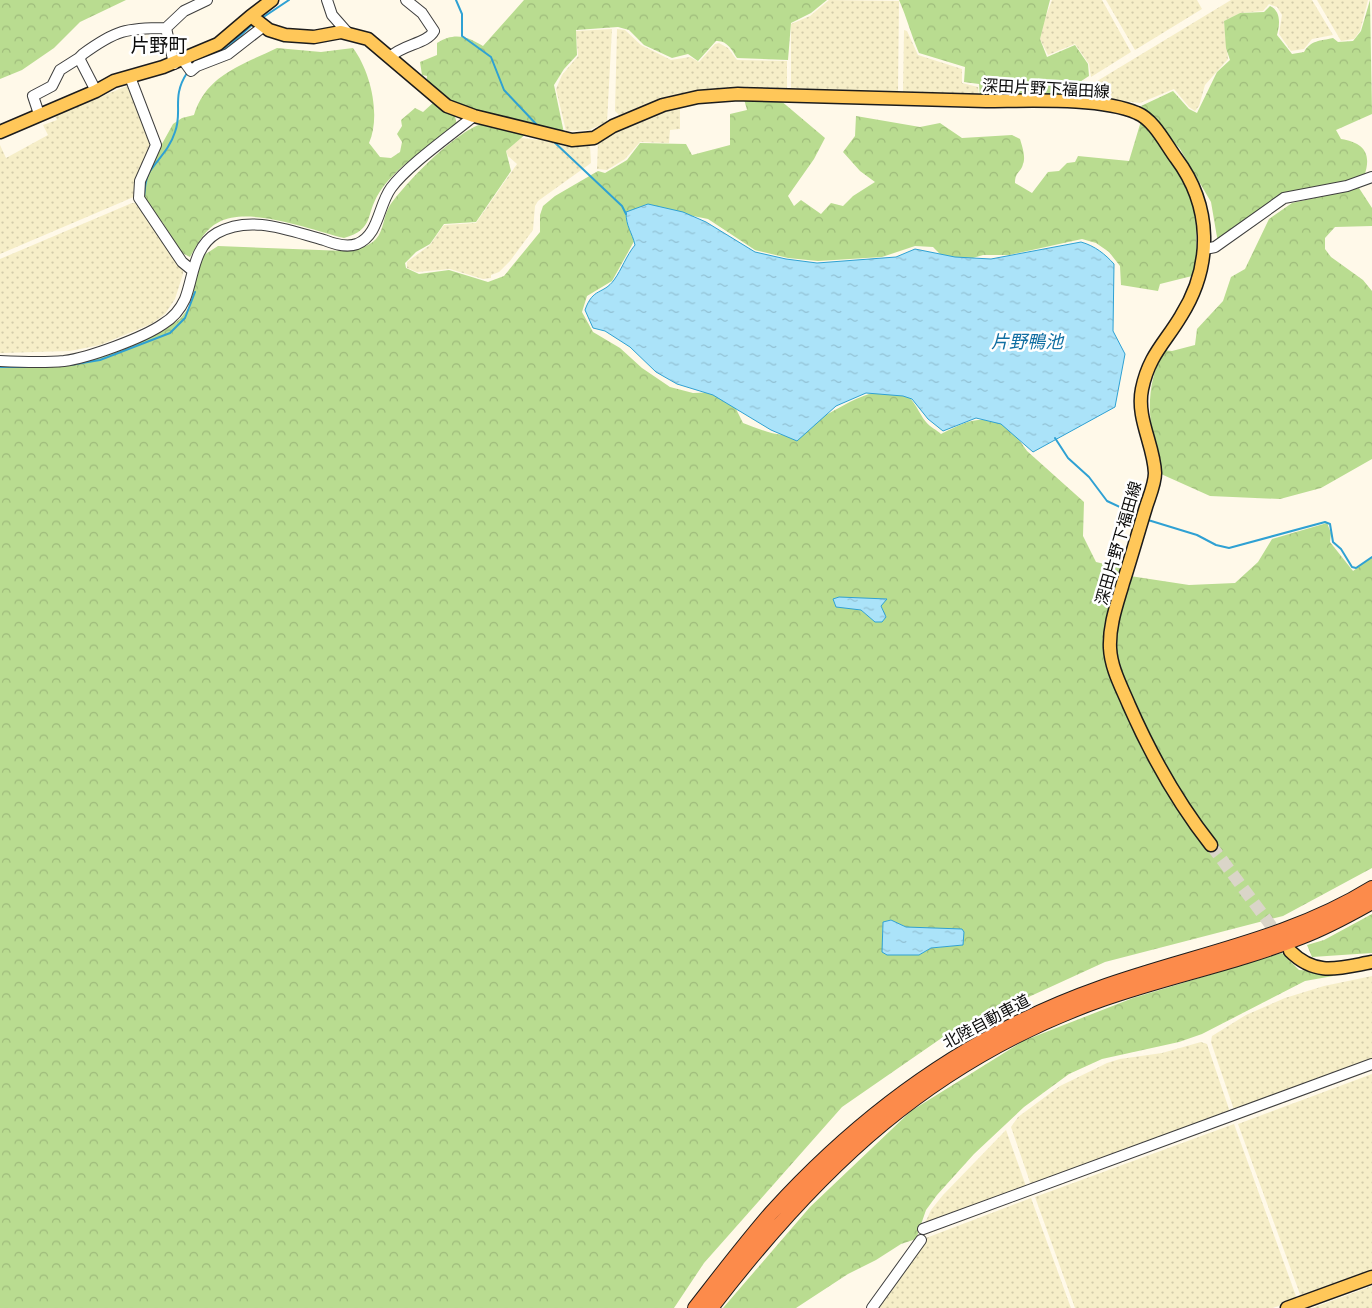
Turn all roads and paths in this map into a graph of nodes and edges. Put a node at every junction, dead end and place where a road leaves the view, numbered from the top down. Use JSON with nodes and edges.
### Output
{"nodes":[{"id":1,"x":207,"y":0,"type":"edge"},
{"id":2,"x":272,"y":0,"type":"edge"},
{"id":3,"x":327,"y":0,"type":"edge"},
{"id":4,"x":406,"y":0,"type":"edge"},
{"id":5,"x":251,"y":16,"type":"junction"},
{"id":6,"x":264,"y":26,"type":"junction"},
{"id":7,"x":166,"y":28,"type":"junction"},
{"id":8,"x":347,"y":32,"type":"junction"},
{"id":9,"x":390,"y":57,"type":"junction"},
{"id":10,"x":79,"y":58,"type":"junction"},
{"id":11,"x":178,"y":62,"type":"junction"},
{"id":12,"x":130,"y":77,"type":"junction"},
{"id":13,"x":96,"y":91,"type":"junction"},
{"id":14,"x":39,"y":114,"type":"junction"},
{"id":15,"x":474,"y":116,"type":"junction"},
{"id":16,"x":0,"y":132,"type":"edge"},
{"id":17,"x":1372,"y":177,"type":"edge"},
{"id":18,"x":1205,"y":249,"type":"junction"},
{"id":19,"x":193,"y":270,"type":"junction"},
{"id":20,"x":0,"y":361,"type":"edge"},
{"id":21,"x":1211,"y":845,"type":"tunnel mouth"},
{"id":22,"x":1372,"y":888,"type":"edge"},
{"id":23,"x":1372,"y":902,"type":"edge"},
{"id":24,"x":1290,"y":951,"type":"tunnel mouth"},
{"id":25,"x":1372,"y":962,"type":"edge"},
{"id":26,"x":1372,"y":1064,"type":"edge"},
{"id":27,"x":1372,"y":1277,"type":"edge"},
{"id":28,"x":695,"y":1308,"type":"edge"},
{"id":29,"x":711,"y":1308,"type":"edge"},
{"id":30,"x":872,"y":1308,"type":"edge"},
{"id":31,"x":1287,"y":1308,"type":"edge"}],
"edges":[{"from":1,"to":7,"type":"street"},
{"from":2,"to":5,"type":"main road"},
{"from":3,"to":8,"type":"street"},
{"from":4,"to":9,"type":"street"},
{"from":5,"to":6,"type":"main road","name":"深田片野下福田線"},
{"from":5,"to":11,"type":"main road"},
{"from":6,"to":8,"type":"main road","name":"深田片野下福田線"},
{"from":6,"to":11,"type":"street"},
{"from":7,"to":10,"type":"street"},
{"from":7,"to":11,"type":"street"},
{"from":8,"to":9,"type":"main road","name":"深田片野下福田線"},
{"from":9,"to":15,"type":"main road","name":"深田片野下福田線"},
{"from":10,"to":13,"type":"street"},
{"from":10,"to":14,"type":"street"},
{"from":11,"to":12,"type":"main road"},
{"from":12,"to":13,"type":"main road"},
{"from":12,"to":19,"type":"street"},
{"from":13,"to":14,"type":"main road"},
{"from":14,"to":16,"type":"main road"},
{"from":15,"to":18,"type":"main road","name":"深田片野下福田線"},
{"from":15,"to":19,"type":"street"},
{"from":17,"to":18,"type":"street"},
{"from":18,"to":21,"type":"main road","name":"深田片野下福田線"},
{"from":19,"to":20,"type":"street"},
{"from":22,"to":28,"type":"highway","name":"北陸自動車道"},
{"from":23,"to":29,"type":"highway","name":"北陸自動車道"},
{"from":24,"to":25,"type":"main road"},
{"from":26,"to":30,"type":"street"},
{"from":27,"to":31,"type":"main road"}]}
